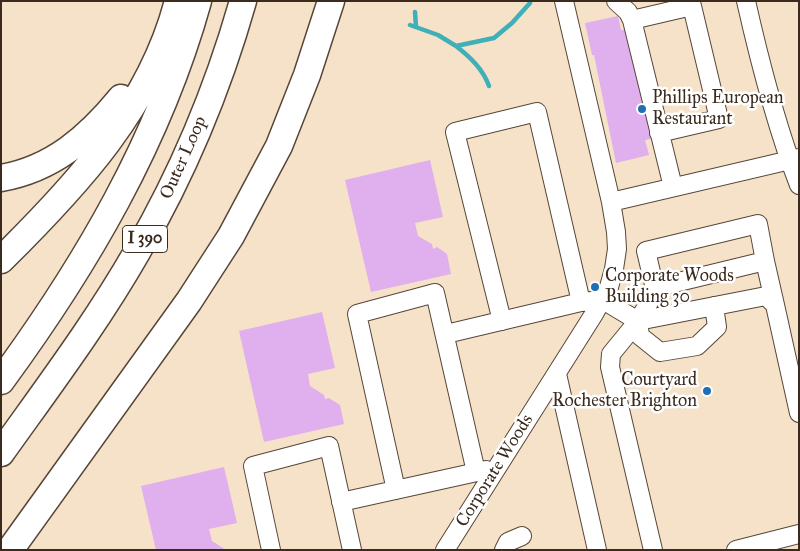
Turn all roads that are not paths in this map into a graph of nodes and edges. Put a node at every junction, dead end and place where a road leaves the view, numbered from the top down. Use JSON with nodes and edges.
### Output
{"nodes":[{"id":1,"x":173,"y":1,"type":"edge"},
{"id":2,"x":178,"y":1,"type":"edge"},
{"id":3,"x":198,"y":1,"type":"edge"},
{"id":4,"x":243,"y":1,"type":"edge"},
{"id":5,"x":331,"y":1,"type":"edge"},
{"id":6,"x":564,"y":1,"type":"edge"},
{"id":7,"x":616,"y":1,"type":"edge"},
{"id":8,"x":746,"y":1,"type":"edge"},
{"id":9,"x":632,"y":20,"type":"junction"},
{"id":10,"x":659,"y":133,"type":"junction"},
{"id":11,"x":794,"y":159,"type":"edge"},
{"id":12,"x":1,"y":178,"type":"edge"},
{"id":13,"x":799,"y":185,"type":"edge"},
{"id":14,"x":673,"y":187,"type":"junction"},
{"id":15,"x":611,"y":202,"type":"junction"},
{"id":16,"x":1,"y":260,"type":"edge"},
{"id":17,"x":765,"y":262,"type":"junction"},
{"id":18,"x":656,"y":292,"type":"junction"},
{"id":19,"x":603,"y":300,"type":"junction"},
{"id":20,"x":582,"y":302,"type":"junction"},
{"id":21,"x":776,"y":305,"type":"junction"},
{"id":22,"x":714,"y":306,"type":"junction"},
{"id":23,"x":502,"y":321,"type":"junction"},
{"id":24,"x":638,"y":321,"type":"junction"},
{"id":25,"x":446,"y":334,"type":"junction"},
{"id":26,"x":556,"y":374,"type":"junction"},
{"id":27,"x":1,"y":381,"type":"edge"},
{"id":28,"x":799,"y":413,"type":"edge"},
{"id":29,"x":87,"y":441,"type":"junction"},
{"id":30,"x":1,"y":453,"type":"edge"},
{"id":31,"x":496,"y":468,"type":"junction"},
{"id":32,"x":476,"y":472,"type":"junction"},
{"id":33,"x":396,"y":490,"type":"junction"},
{"id":34,"x":341,"y":502,"type":"junction"},
{"id":35,"x":799,"y":534,"type":"edge"},
{"id":36,"x":522,"y":536,"type":"dead end"},
{"id":37,"x":1,"y":542,"type":"edge"},
{"id":38,"x":10,"y":550,"type":"edge"},
{"id":39,"x":271,"y":550,"type":"edge"},
{"id":40,"x":352,"y":550,"type":"edge"},
{"id":41,"x":445,"y":550,"type":"edge"},
{"id":42,"x":504,"y":550,"type":"edge"},
{"id":43,"x":597,"y":550,"type":"edge"},
{"id":44,"x":653,"y":550,"type":"edge"},
{"id":45,"x":736,"y":550,"type":"edge"}],
"edges":[{"from":1,"to":12,"type":"highway"},
{"from":2,"to":16,"type":"highway"},
{"from":3,"to":27,"type":"highway","number":"I 390"},
{"from":4,"to":30,"type":"highway","name":"Outer Loop","number":"I 390"},
{"from":5,"to":29,"type":"highway"},
{"from":6,"to":15,"type":"street","name":"Corporate Woods"},
{"from":7,"to":9,"type":"street"},
{"from":8,"to":11,"type":"street"},
{"from":9,"to":10,"type":"street"},
{"from":9,"to":10,"type":"street"},
{"from":10,"to":14,"type":"street"},
{"from":11,"to":13,"type":"street"},
{"from":11,"to":14,"type":"street"},
{"from":14,"to":15,"type":"street"},
{"from":15,"to":19,"type":"street","name":"Corporate Woods"},
{"from":17,"to":18,"type":"street"},
{"from":17,"to":18,"type":"street"},
{"from":17,"to":21,"type":"street"},
{"from":18,"to":24,"type":"street"},
{"from":19,"to":20,"type":"street"},
{"from":19,"to":24,"type":"street"},
{"from":19,"to":26,"type":"street","name":"Corporate Woods"},
{"from":20,"to":23,"type":"street"},
{"from":20,"to":23,"type":"street"},
{"from":21,"to":22,"type":"street"},
{"from":21,"to":28,"type":"street"},
{"from":22,"to":24,"type":"street"},
{"from":22,"to":24,"type":"street"},
{"from":23,"to":25,"type":"street"},
{"from":24,"to":44,"type":"street"},
{"from":25,"to":32,"type":"street"},
{"from":25,"to":33,"type":"street"},
{"from":26,"to":31,"type":"street","name":"Corporate Woods"},
{"from":26,"to":43,"type":"street"},
{"from":29,"to":37,"type":"highway"},
{"from":29,"to":38,"type":"highway"},
{"from":31,"to":32,"type":"street"},
{"from":31,"to":41,"type":"street","name":"Corporate Woods"},
{"from":32,"to":33,"type":"street"},
{"from":33,"to":34,"type":"street"},
{"from":34,"to":39,"type":"street"},
{"from":34,"to":40,"type":"street"},
{"from":35,"to":45,"type":"street"},
{"from":36,"to":42,"type":"street"}]}
